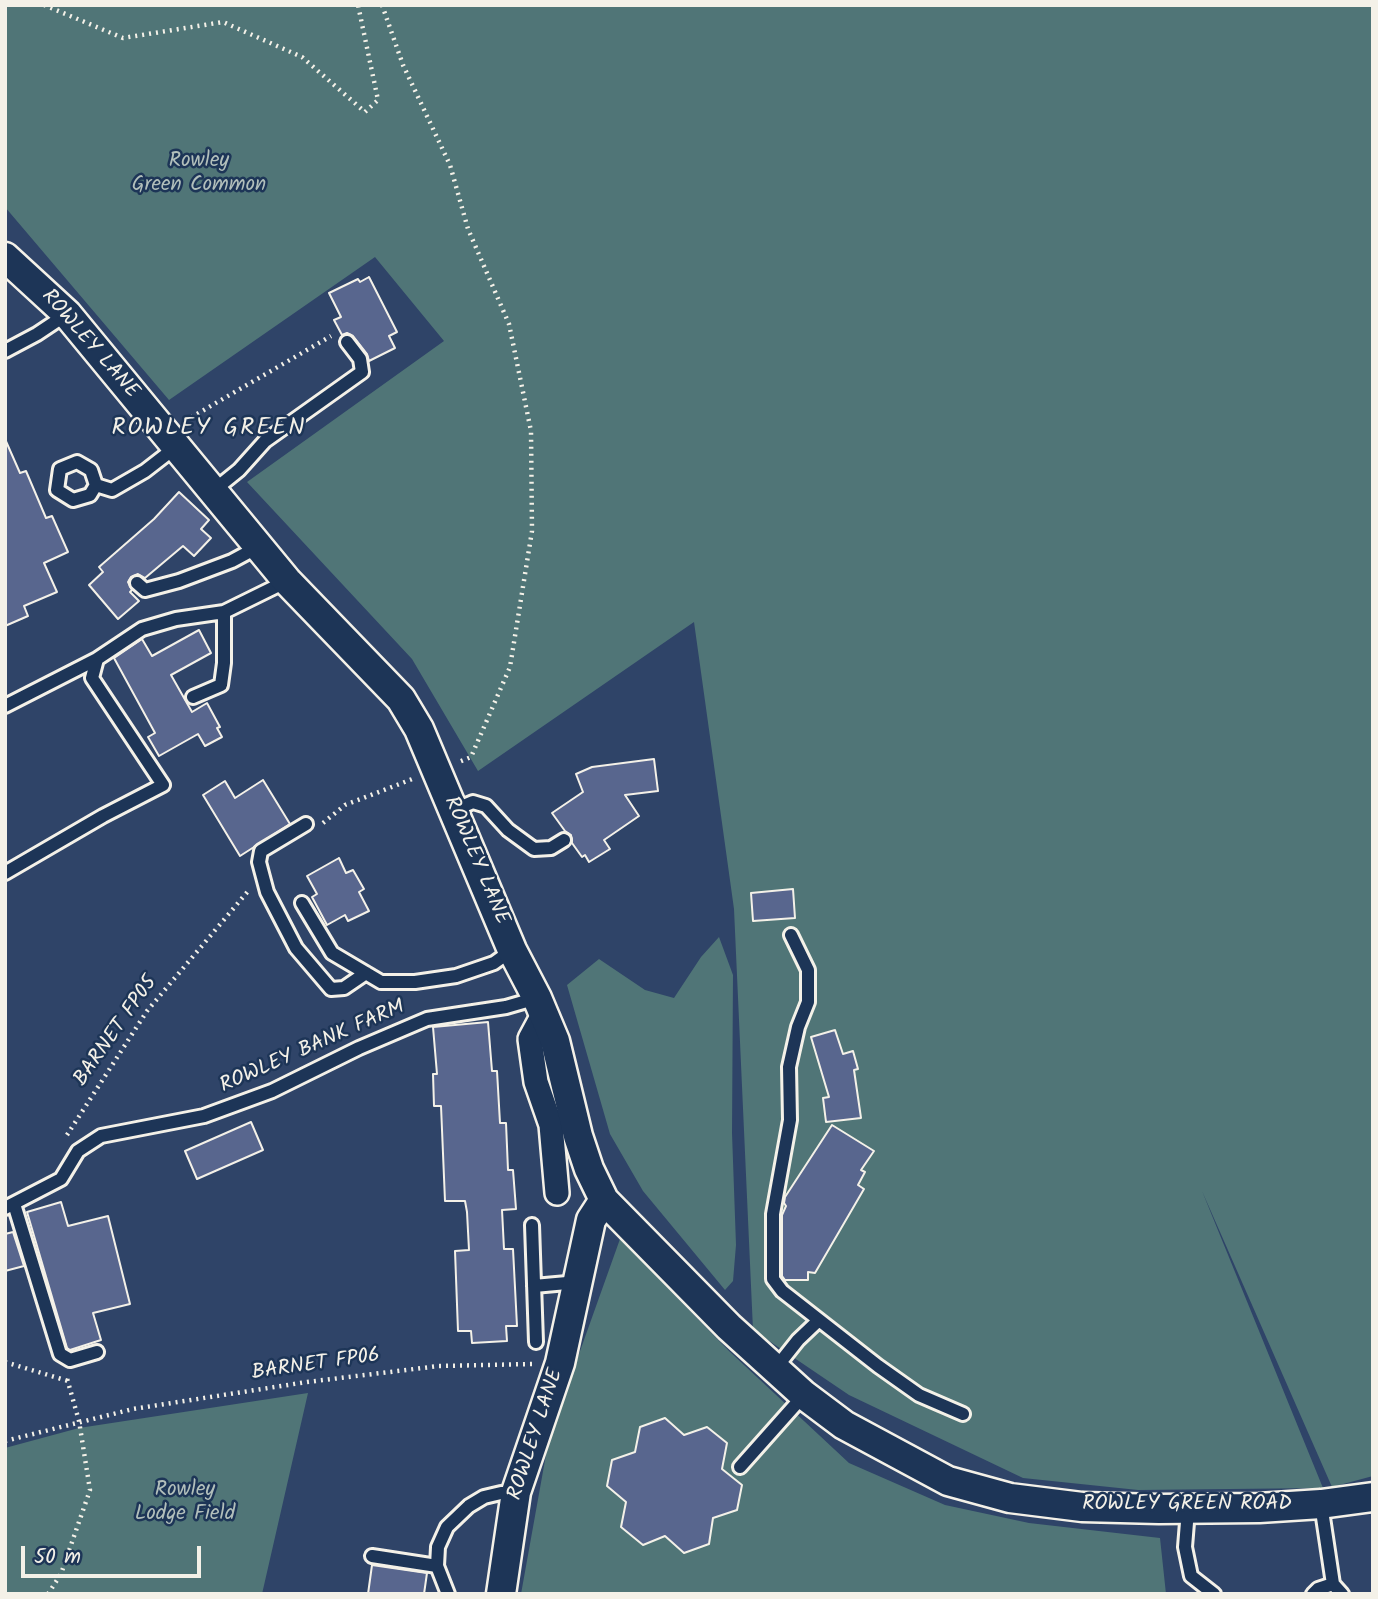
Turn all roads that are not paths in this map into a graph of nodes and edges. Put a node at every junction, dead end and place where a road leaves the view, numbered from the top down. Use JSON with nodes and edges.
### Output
{"nodes":[{"id":1,"x":5,"y":257,"type":"edge"},
{"id":2,"x":67,"y":314,"type":"junction"},
{"id":3,"x":346,"y":342,"type":"road end"},
{"id":4,"x":5,"y":351,"type":"edge"},
{"id":5,"x":172,"y":442,"type":"junction"},
{"id":6,"x":96,"y":485,"type":"dead end"},
{"id":7,"x":212,"y":491,"type":"junction"},
{"id":8,"x":258,"y":547,"type":"junction"},
{"id":9,"x":287,"y":581,"type":"junction"},
{"id":10,"x":137,"y":583,"type":"dead end"},
{"id":11,"x":224,"y":612,"type":"junction"},
{"id":12,"x":97,"y":659,"type":"junction"},
{"id":13,"x":193,"y":697,"type":"dead end"},
{"id":14,"x":5,"y":706,"type":"edge"},
{"id":15,"x":454,"y":810,"type":"junction"},
{"id":16,"x":311,"y":827,"type":"road end"},
{"id":17,"x":564,"y":841,"type":"dead end"},
{"id":18,"x":5,"y":873,"type":"edge"},
{"id":19,"x":302,"y":903,"type":"dead end"},
{"id":20,"x":791,"y":936,"type":"dead end"},
{"id":21,"x":512,"y":950,"type":"junction"},
{"id":22,"x":366,"y":973,"type":"junction"},
{"id":23,"x":541,"y":1005,"type":"junction"},
{"id":24,"x":557,"y":1193,"type":"dead end"},
{"id":25,"x":604,"y":1200,"type":"junction"},
{"id":26,"x":10,"y":1206,"type":"edge"},
{"id":27,"x":532,"y":1225,"type":"dead end"},
{"id":28,"x":578,"y":1282,"type":"junction"},
{"id":29,"x":534,"y":1286,"type":"junction"},
{"id":30,"x":819,"y":1320,"type":"junction"},
{"id":31,"x":536,"y":1342,"type":"dead end"},
{"id":32,"x":97,"y":1352,"type":"dead end"},
{"id":33,"x":774,"y":1369,"type":"junction"},
{"id":34,"x":804,"y":1395,"type":"junction"},
{"id":35,"x":963,"y":1414,"type":"dead end"},
{"id":36,"x":740,"y":1467,"type":"dead end"},
{"id":37,"x":516,"y":1493,"type":"junction"},
{"id":38,"x":1373,"y":1497,"type":"edge"},
{"id":39,"x":1321,"y":1504,"type":"junction"},
{"id":40,"x":1188,"y":1510,"type":"junction"},
{"id":41,"x":372,"y":1556,"type":"dead end"},
{"id":42,"x":437,"y":1566,"type":"junction"},
{"id":43,"x":1197,"y":1588,"type":"edge"},
{"id":44,"x":1337,"y":1589,"type":"edge"},
{"id":45,"x":449,"y":1594,"type":"edge"},
{"id":46,"x":501,"y":1594,"type":"edge"},
{"id":47,"x":1214,"y":1594,"type":"edge"},
{"id":48,"x":1313,"y":1594,"type":"edge"}],
"edges":[{"from":1,"to":2,"type":"street","name":"ROWLEY LANE"},
{"from":2,"to":4,"type":"lane"},
{"from":2,"to":5,"type":"street","name":"ROWLEY LANE"},
{"from":3,"to":7,"type":"lane"},
{"from":5,"to":6,"type":"lane"},
{"from":5,"to":7,"type":"street","name":"ROWLEY LANE"},
{"from":7,"to":8,"type":"street","name":"ROWLEY LANE"},
{"from":8,"to":9,"type":"street","name":"ROWLEY LANE"},
{"from":8,"to":10,"type":"lane"},
{"from":9,"to":11,"type":"lane"},
{"from":9,"to":15,"type":"street","name":"ROWLEY LANE"},
{"from":11,"to":12,"type":"lane"},
{"from":11,"to":13,"type":"lane"},
{"from":12,"to":14,"type":"lane"},
{"from":12,"to":18,"type":"lane"},
{"from":15,"to":17,"type":"lane"},
{"from":15,"to":21,"type":"street","name":"ROWLEY LANE"},
{"from":16,"to":22,"type":"lane"},
{"from":19,"to":22,"type":"lane"},
{"from":20,"to":30,"type":"lane"},
{"from":21,"to":22,"type":"lane"},
{"from":21,"to":23,"type":"street","name":"ROWLEY LANE"},
{"from":23,"to":24,"type":"street"},
{"from":23,"to":25,"type":"street","name":"ROWLEY LANE"},
{"from":23,"to":26,"type":"lane","name":"ROWLEY BANK FARM"},
{"from":25,"to":28,"type":"street","name":"ROWLEY LANE"},
{"from":25,"to":33,"type":"street","name":"ROWLEY GREEN ROAD"},
{"from":26,"to":32,"type":"lane"},
{"from":27,"to":29,"type":"lane"},
{"from":28,"to":29,"type":"lane"},
{"from":28,"to":37,"type":"street","name":"ROWLEY LANE"},
{"from":29,"to":31,"type":"lane"},
{"from":30,"to":33,"type":"lane"},
{"from":30,"to":35,"type":"lane"},
{"from":33,"to":34,"type":"street","name":"ROWLEY GREEN ROAD"},
{"from":34,"to":36,"type":"lane"},
{"from":34,"to":40,"type":"street","name":"ROWLEY GREEN ROAD"},
{"from":37,"to":42,"type":"lane"},
{"from":37,"to":46,"type":"street","name":"ROWLEY LANE"},
{"from":38,"to":39,"type":"street","name":"ROWLEY GREEN ROAD"},
{"from":39,"to":40,"type":"street","name":"ROWLEY GREEN ROAD"},
{"from":39,"to":44,"type":"lane"},
{"from":40,"to":43,"type":"lane"},
{"from":41,"to":42,"type":"lane"},
{"from":42,"to":45,"type":"lane"},
{"from":43,"to":47,"type":"lane"},
{"from":44,"to":48,"type":"lane"}]}
